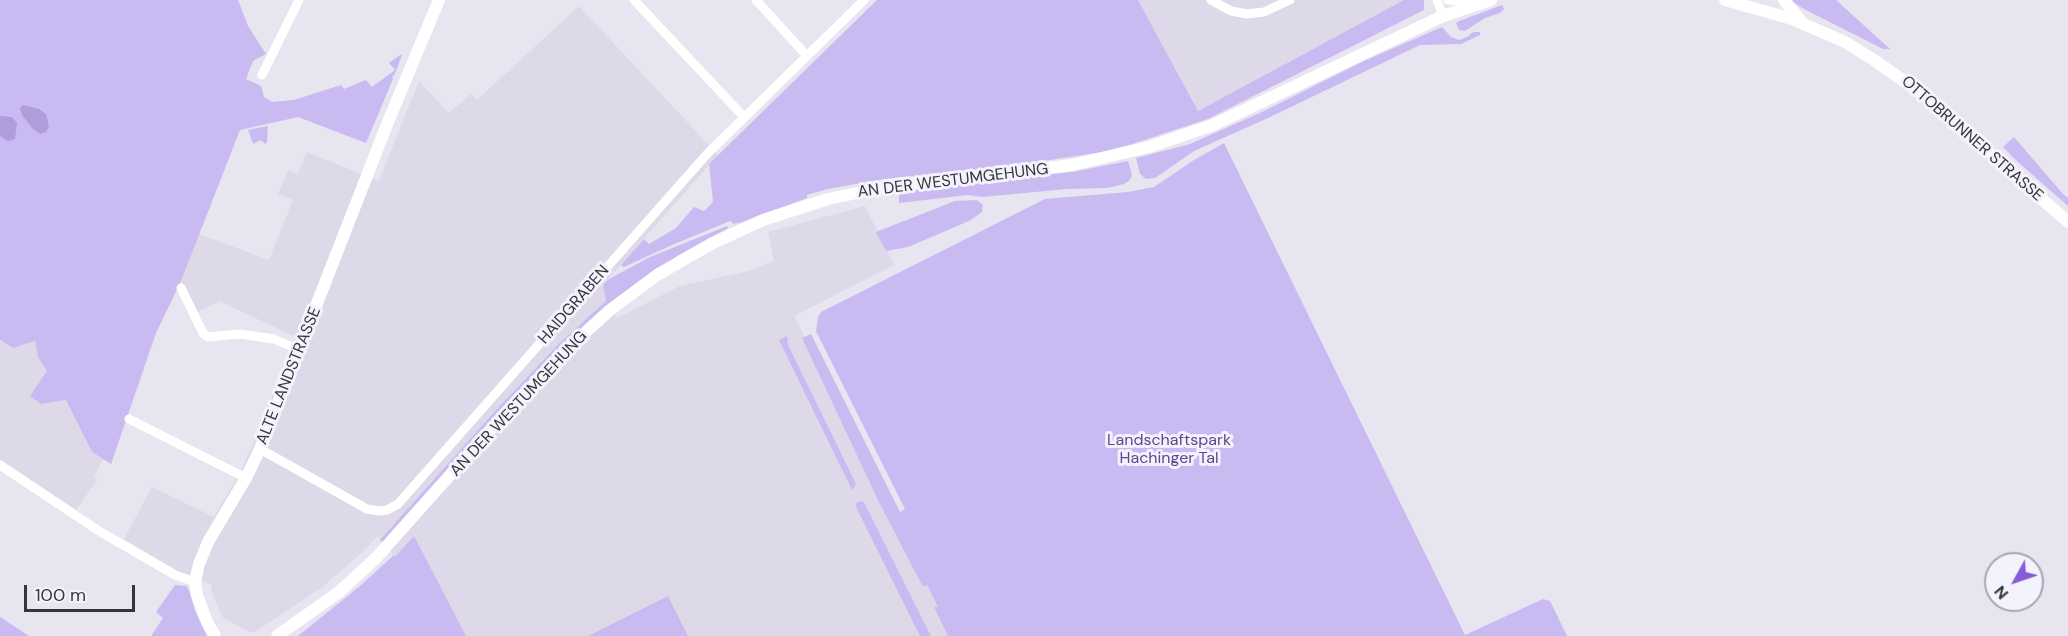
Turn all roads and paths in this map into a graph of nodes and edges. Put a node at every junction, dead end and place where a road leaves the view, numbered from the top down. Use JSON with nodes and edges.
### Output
{"nodes":[{"id":1,"x":299,"y":0,"type":"edge"},
{"id":2,"x":439,"y":0,"type":"edge"},
{"id":3,"x":634,"y":0,"type":"edge"},
{"id":4,"x":756,"y":0,"type":"edge"},
{"id":5,"x":864,"y":0,"type":"edge"},
{"id":6,"x":1211,"y":0,"type":"edge"},
{"id":7,"x":1290,"y":0,"type":"edge"},
{"id":8,"x":1437,"y":0,"type":"edge"},
{"id":9,"x":1448,"y":0,"type":"edge"},
{"id":10,"x":1491,"y":0,"type":"edge"},
{"id":11,"x":1725,"y":0,"type":"edge"},
{"id":12,"x":1782,"y":0,"type":"edge"},
{"id":13,"x":1478,"y":4,"type":"junction"},
{"id":14,"x":1770,"y":8,"type":"edge"},
{"id":15,"x":1443,"y":16,"type":"junction"},
{"id":16,"x":1804,"y":24,"type":"junction"},
{"id":17,"x":807,"y":56,"type":"junction"},
{"id":18,"x":261,"y":75,"type":"dead end"},
{"id":19,"x":744,"y":117,"type":"junction"},
{"id":20,"x":2068,"y":222,"type":"edge"},
{"id":21,"x":181,"y":288,"type":"dead end"},
{"id":22,"x":299,"y":350,"type":"junction"},
{"id":23,"x":129,"y":419,"type":"dead end"},
{"id":24,"x":260,"y":449,"type":"junction"},
{"id":25,"x":0,"y":465,"type":"edge"},
{"id":26,"x":246,"y":478,"type":"junction"},
{"id":27,"x":195,"y":582,"type":"junction"},
{"id":28,"x":215,"y":636,"type":"edge"},
{"id":29,"x":277,"y":636,"type":"edge"}],
"edges":[{"from":1,"to":18,"type":"street"},
{"from":2,"to":22,"type":"main road","name":"ALTE LANDSTRASSE"},
{"from":3,"to":19,"type":"street"},
{"from":4,"to":17,"type":"street"},
{"from":5,"to":17,"type":"street","name":"HAIDGRABEN"},
{"from":6,"to":7,"type":"street"},
{"from":8,"to":15,"type":"street"},
{"from":9,"to":13,"type":"street"},
{"from":10,"to":13,"type":"main road","name":"AN DER WESTUMGEHUNG"},
{"from":11,"to":14,"type":"main road","name":"OTTOBRUNNER STRASSE"},
{"from":12,"to":14,"type":"main road"},
{"from":12,"to":16,"type":"main road"},
{"from":13,"to":15,"type":"main road","name":"AN DER WESTUMGEHUNG"},
{"from":14,"to":16,"type":"main road","name":"OTTOBRUNNER STRASSE"},
{"from":15,"to":29,"type":"main road","name":"AN DER WESTUMGEHUNG"},
{"from":16,"to":20,"type":"main road","name":"OTTOBRUNNER STRASSE"},
{"from":17,"to":19,"type":"street","name":"HAIDGRABEN"},
{"from":19,"to":24,"type":"street","name":"HAIDGRABEN"},
{"from":21,"to":22,"type":"street"},
{"from":22,"to":24,"type":"main road","name":"ALTE LANDSTRASSE"},
{"from":23,"to":26,"type":"street"},
{"from":24,"to":26,"type":"main road","name":"ALTE LANDSTRASSE"},
{"from":25,"to":27,"type":"street"},
{"from":26,"to":27,"type":"main road","name":"ALTE LANDSTRASSE"},
{"from":27,"to":28,"type":"main road","name":"ALTE LANDSTRASSE"}]}
